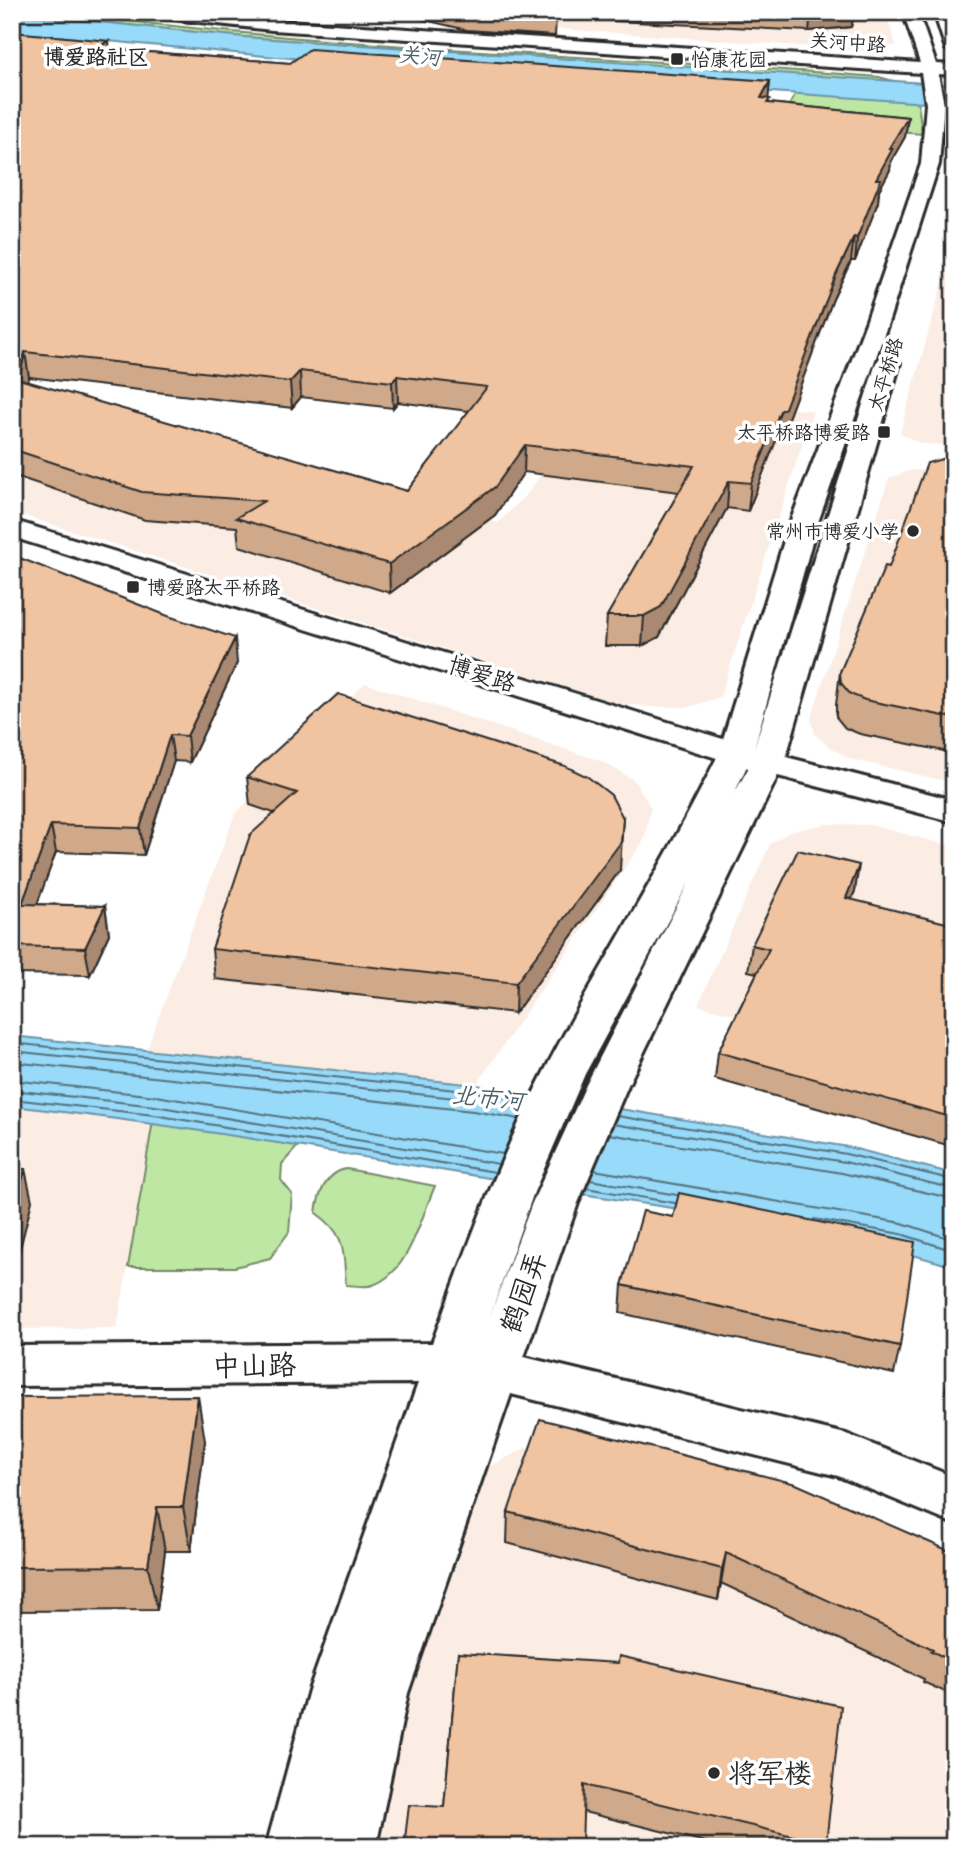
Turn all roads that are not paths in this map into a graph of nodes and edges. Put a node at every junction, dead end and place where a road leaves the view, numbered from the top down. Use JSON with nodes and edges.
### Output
{"nodes":[{"id":1,"x":154,"y":12,"type":"edge"},
{"id":2,"x":209,"y":12,"type":"edge"},
{"id":3,"x":910,"y":12,"type":"edge"},
{"id":4,"x":941,"y":12,"type":"edge"},
{"id":5,"x":954,"y":50,"type":"edge"},
{"id":6,"x":954,"y":62,"type":"edge"},
{"id":7,"x":928,"y":69,"type":"junction"},
{"id":8,"x":954,"y":71,"type":"edge"},
{"id":9,"x":954,"y":146,"type":"edge"},
{"id":10,"x":12,"y":528,"type":"edge"},
{"id":11,"x":751,"y":758,"type":"junction"},
{"id":12,"x":954,"y":811,"type":"edge"},
{"id":13,"x":533,"y":1197,"type":"junction"},
{"id":14,"x":12,"y":1366,"type":"edge"},
{"id":15,"x":472,"y":1366,"type":"junction"},
{"id":16,"x":954,"y":1501,"type":"edge"},
{"id":17,"x":297,"y":1847,"type":"edge"},
{"id":18,"x":345,"y":1847,"type":"edge"}],
"edges":[{"from":1,"to":7,"type":"main road","name":"关河中路"},
{"from":2,"to":7,"type":"main road","name":"关河中路"},
{"from":3,"to":7,"type":"main road"},
{"from":4,"to":5,"type":"main road"},
{"from":6,"to":7,"type":"main road","name":"关河中路"},
{"from":7,"to":8,"type":"main road","name":"关河中路"},
{"from":7,"to":11,"type":"main road"},
{"from":9,"to":11,"type":"main road","name":"太平桥路"},
{"from":10,"to":11,"type":"main road","name":"博爱路"},
{"from":11,"to":12,"type":"main road","name":"博爱路"},
{"from":11,"to":13,"type":"main road","name":"鹤园弄"},
{"from":11,"to":13,"type":"main road"},
{"from":13,"to":15,"type":"main road","name":"鹤园弄"},
{"from":14,"to":15,"type":"main road","name":"中山路"},
{"from":15,"to":16,"type":"main road","name":"中山路"},
{"from":15,"to":17,"type":"main road","name":"鹤园弄"},
{"from":15,"to":18,"type":"main road","name":"鹤园弄"}]}
